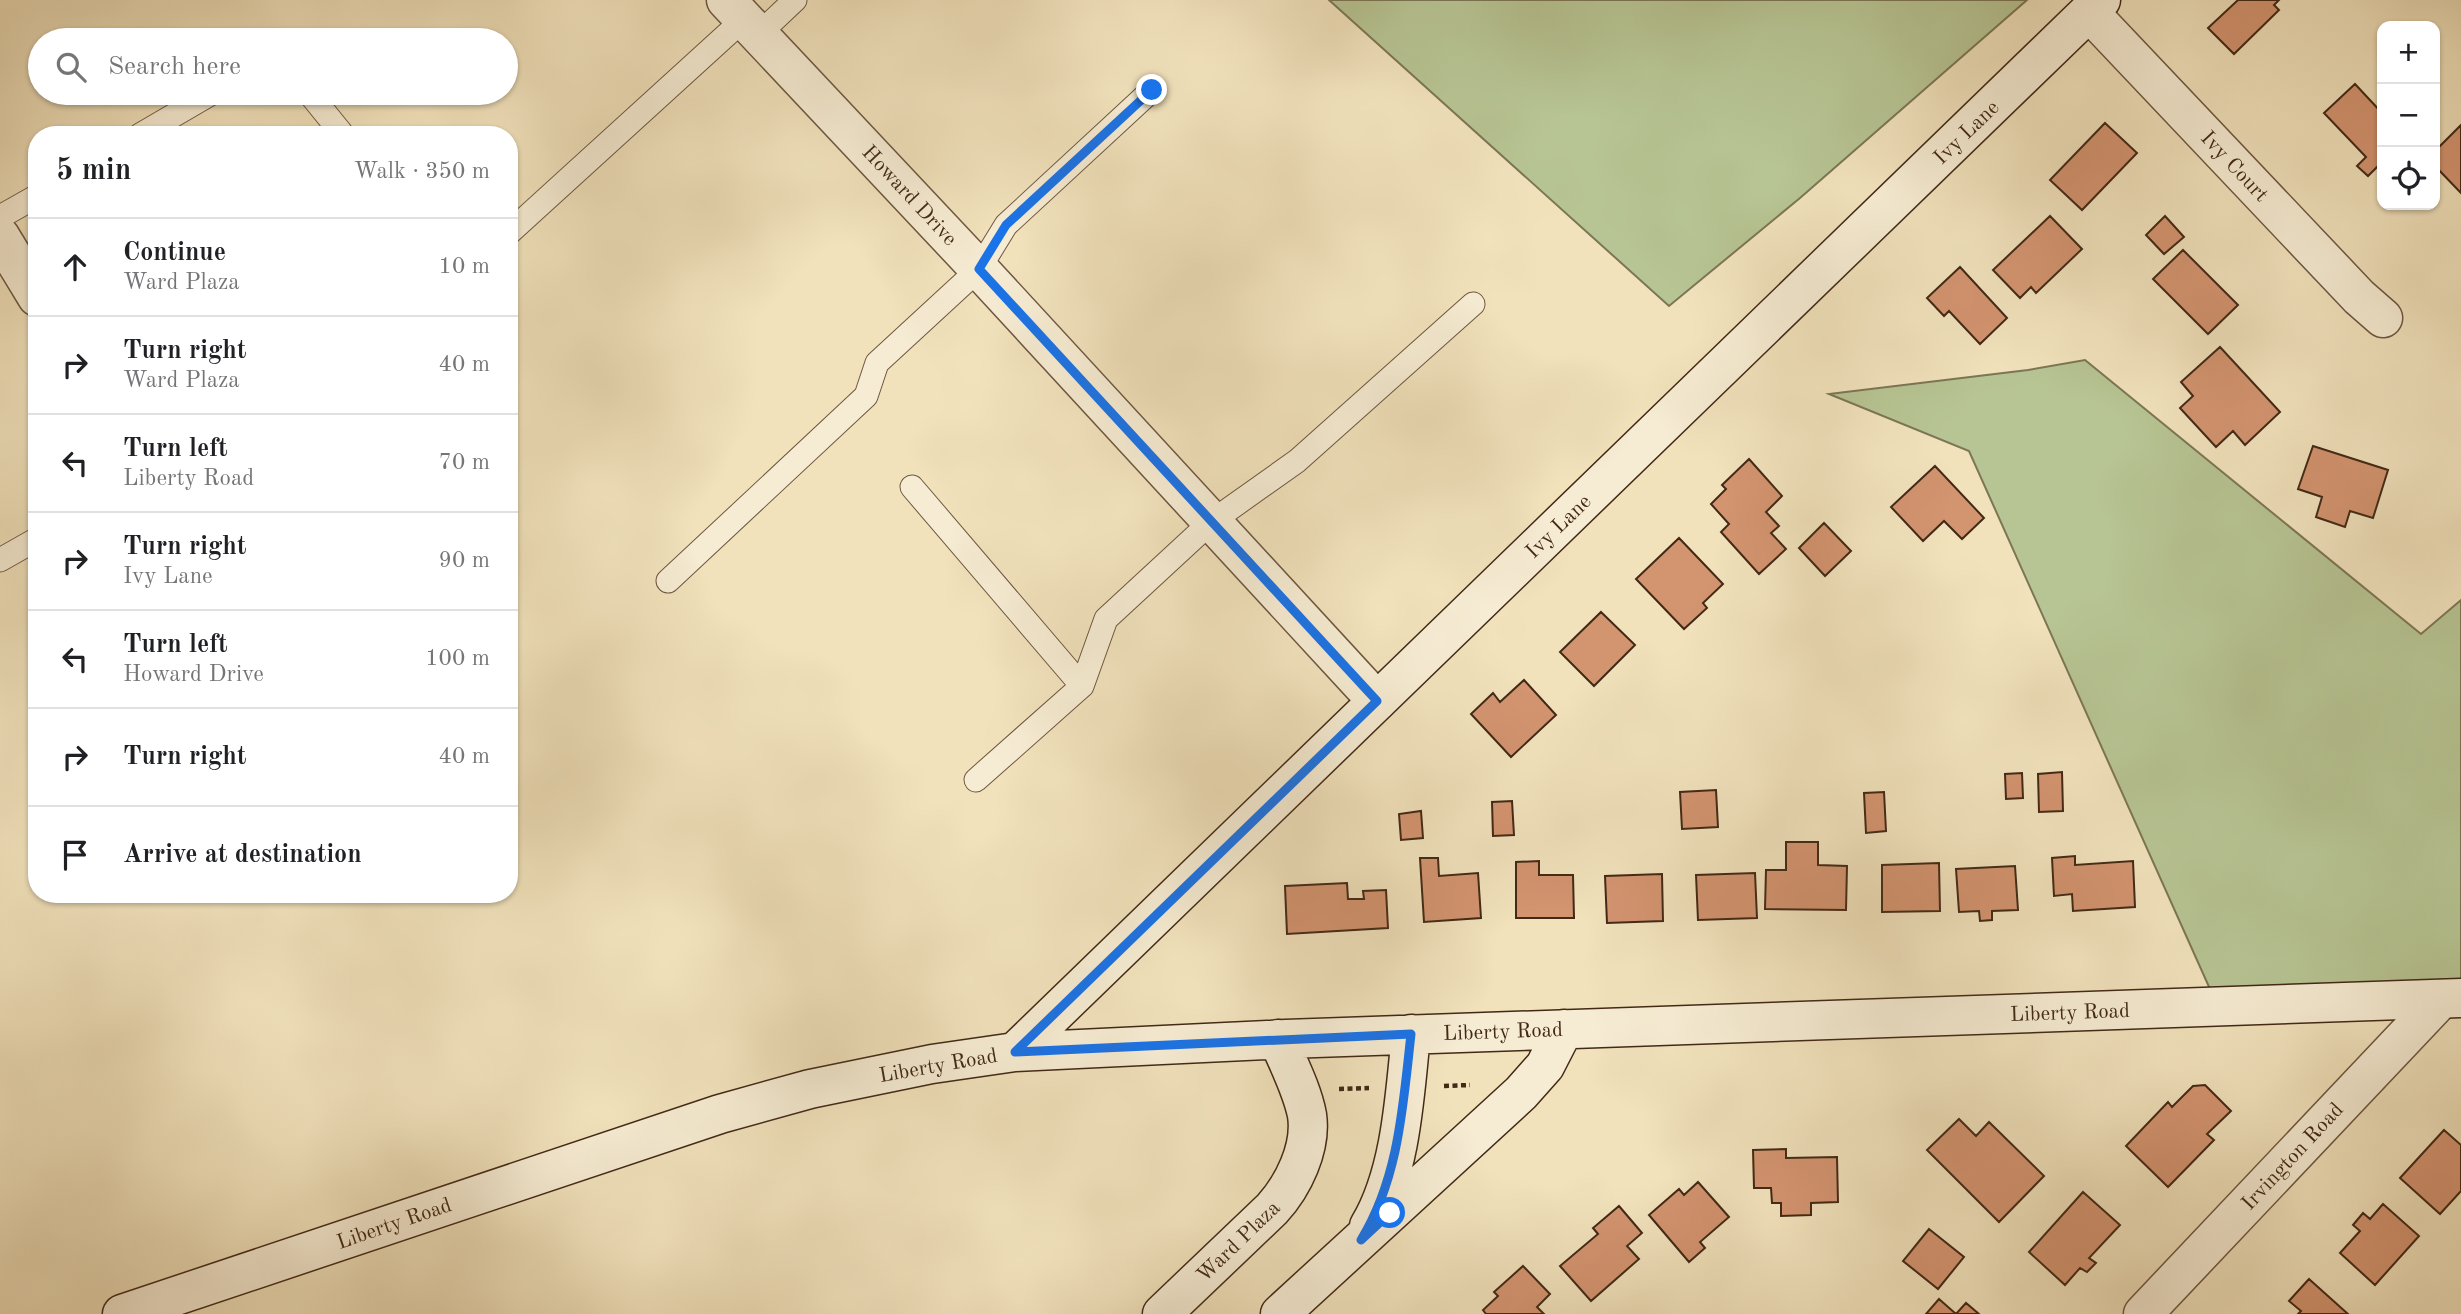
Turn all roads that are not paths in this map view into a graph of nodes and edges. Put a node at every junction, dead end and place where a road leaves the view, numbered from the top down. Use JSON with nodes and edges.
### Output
{"nodes":[{"id":1,"x":795,"y":0,"type":"edge"},
{"id":2,"x":2095,"y":6,"type":"edge"},
{"id":3,"x":743,"y":17,"type":"edge"},
{"id":4,"x":1152,"y":90,"type":"dead end"},
{"id":5,"x":191,"y":105,"type":"edge"},
{"id":6,"x":319,"y":105,"type":"edge"},
{"id":7,"x":155,"y":126,"type":"edge"},
{"id":8,"x":336,"y":126,"type":"edge"},
{"id":9,"x":28,"y":201,"type":"edge"},
{"id":10,"x":0,"y":217,"type":"edge"},
{"id":11,"x":518,"y":225,"type":"edge"},
{"id":12,"x":0,"y":236,"type":"edge"},
{"id":13,"x":979,"y":269,"type":"junction"},
{"id":14,"x":28,"y":282,"type":"edge"},
{"id":15,"x":1473,"y":304,"type":"dead end"},
{"id":16,"x":2383,"y":318,"type":"dead end"},
{"id":17,"x":912,"y":487,"type":"dead end"},
{"id":18,"x":1211,"y":522,"type":"junction"},
{"id":19,"x":28,"y":544,"type":"edge"},
{"id":20,"x":0,"y":560,"type":"edge"},
{"id":21,"x":668,"y":581,"type":"dead end"},
{"id":22,"x":1082,"y":686,"type":"junction"},
{"id":23,"x":1377,"y":701,"type":"junction"},
{"id":24,"x":976,"y":780,"type":"dead end"},
{"id":25,"x":2451,"y":999,"type":"edge"},
{"id":26,"x":1564,"y":1029,"type":"junction"},
{"id":27,"x":1411,"y":1034,"type":"junction"},
{"id":28,"x":1278,"y":1039,"type":"junction"},
{"id":29,"x":1015,"y":1052,"type":"junction"},
{"id":30,"x":1361,"y":1240,"type":"junction"},
{"id":31,"x":122,"y":1314,"type":"edge"},
{"id":32,"x":1162,"y":1314,"type":"edge"},
{"id":33,"x":1280,"y":1314,"type":"edge"},
{"id":34,"x":2143,"y":1314,"type":"edge"}],
"edges":[{"from":1,"to":3,"type":"lane"},
{"from":2,"to":16,"type":"street","name":"Ivy Court"},
{"from":2,"to":23,"type":"street","name":"Ivy Lane"},
{"from":3,"to":11,"type":"lane"},
{"from":3,"to":13,"type":"street","name":"Howard Drive"},
{"from":4,"to":13,"type":"lane"},
{"from":5,"to":7,"type":"lane"},
{"from":6,"to":8,"type":"lane"},
{"from":9,"to":10,"type":"lane"},
{"from":12,"to":14,"type":"street"},
{"from":13,"to":18,"type":"street","name":"Howard Drive"},
{"from":13,"to":21,"type":"lane"},
{"from":15,"to":18,"type":"lane"},
{"from":17,"to":22,"type":"lane"},
{"from":18,"to":22,"type":"lane"},
{"from":18,"to":23,"type":"street","name":"Howard Drive"},
{"from":19,"to":20,"type":"lane"},
{"from":22,"to":24,"type":"lane"},
{"from":23,"to":29,"type":"street","name":"Ivy Lane"},
{"from":25,"to":26,"type":"street","name":"Liberty Road"},
{"from":25,"to":34,"type":"street","name":"Irvington Road"},
{"from":26,"to":27,"type":"street","name":"Liberty Road"},
{"from":26,"to":30,"type":"street"},
{"from":27,"to":28,"type":"street","name":"Liberty Road"},
{"from":27,"to":30,"type":"street"},
{"from":28,"to":29,"type":"street","name":"Liberty Road"},
{"from":28,"to":32,"type":"street","name":"Ward Plaza"},
{"from":29,"to":31,"type":"street","name":"Liberty Road"},
{"from":30,"to":33,"type":"street"}]}
